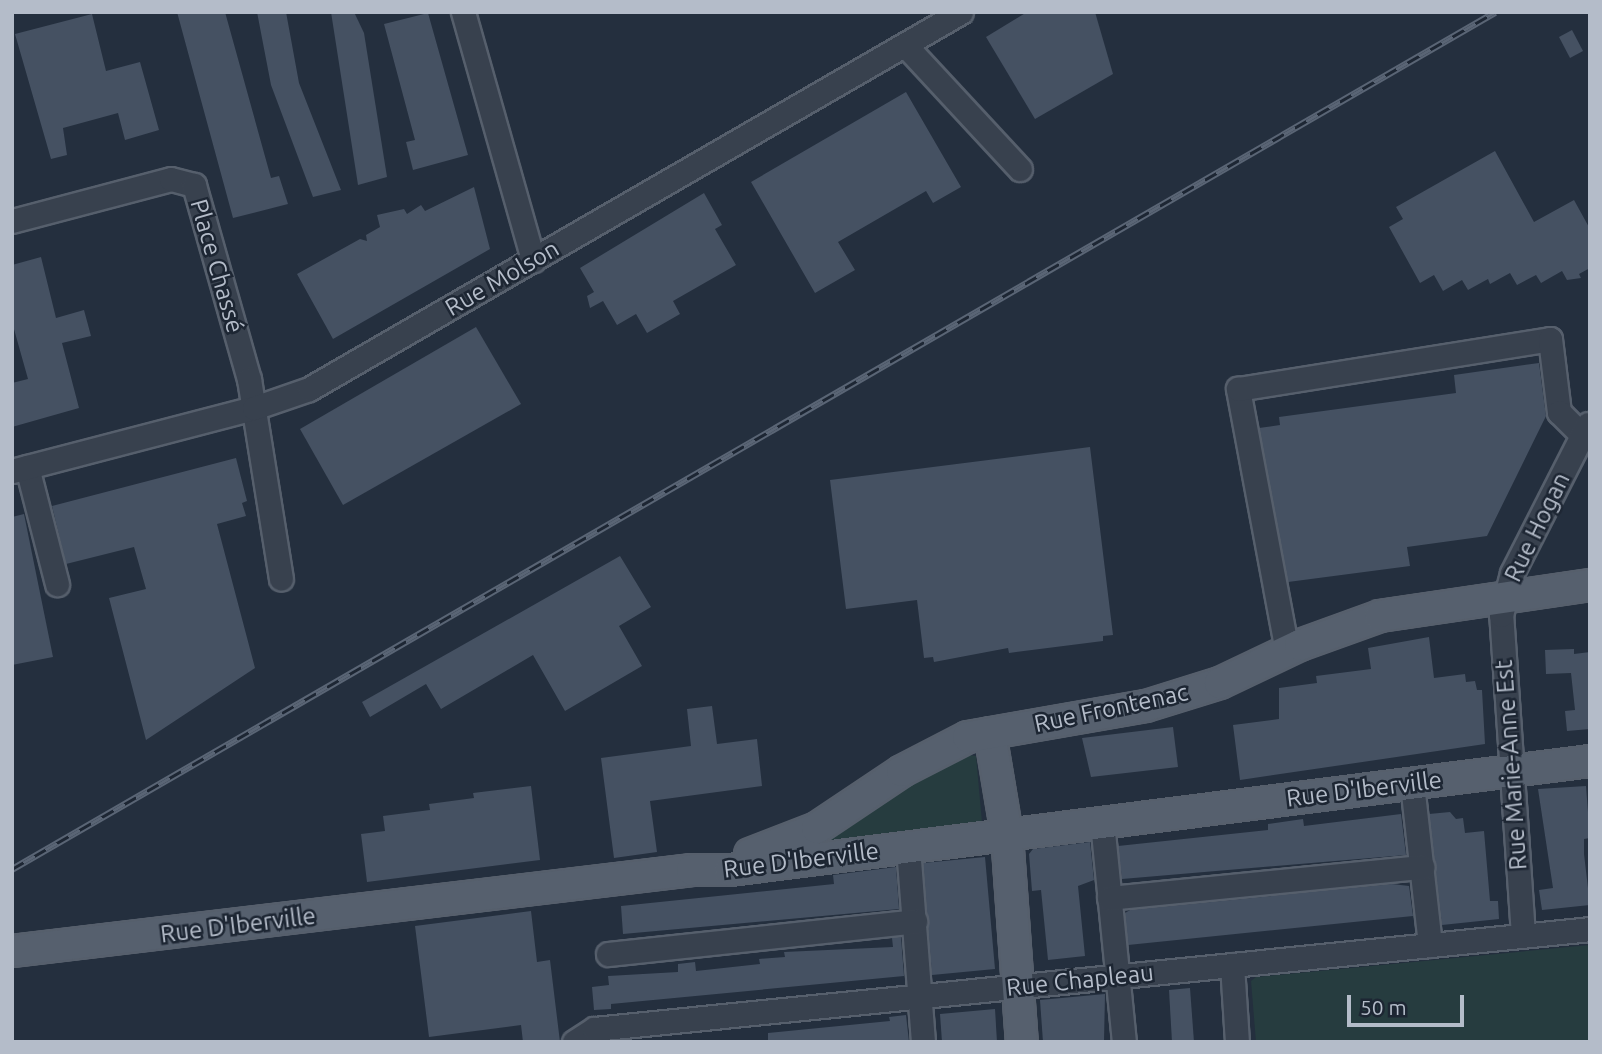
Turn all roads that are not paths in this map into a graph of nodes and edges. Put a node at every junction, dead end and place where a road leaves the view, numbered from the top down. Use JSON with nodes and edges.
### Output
{"nodes":[{"id":1,"x":463,"y":12,"type":"edge"},
{"id":2,"x":961,"y":12,"type":"edge"},
{"id":3,"x":905,"y":45,"type":"junction"},
{"id":4,"x":1020,"y":169,"type":"dead end"},
{"id":5,"x":12,"y":221,"type":"edge"},
{"id":6,"x":533,"y":260,"type":"junction"},
{"id":7,"x":254,"y":408,"type":"junction"},
{"id":8,"x":1586,"y":428,"type":"edge"},
{"id":9,"x":20,"y":469,"type":"edge"},
{"id":10,"x":281,"y":578,"type":"dead end"},
{"id":11,"x":57,"y":584,"type":"dead end"},
{"id":12,"x":1590,"y":585,"type":"edge"},
{"id":13,"x":1504,"y":595,"type":"junction"},
{"id":14,"x":1287,"y":651,"type":"junction"},
{"id":15,"x":990,"y":733,"type":"junction"},
{"id":16,"x":1590,"y":761,"type":"edge"},
{"id":17,"x":1509,"y":771,"type":"junction"},
{"id":18,"x":1412,"y":783,"type":"junction"},
{"id":19,"x":1102,"y":822,"type":"junction"},
{"id":20,"x":1007,"y":835,"type":"junction"},
{"id":21,"x":908,"y":848,"type":"junction"},
{"id":22,"x":1422,"y":867,"type":"junction"},
{"id":23,"x":692,"y":870,"type":"junction"},
{"id":24,"x":1109,"y":898,"type":"junction"},
{"id":25,"x":915,"y":921,"type":"junction"},
{"id":26,"x":1590,"y":929,"type":"edge"},
{"id":27,"x":1523,"y":935,"type":"junction"},
{"id":28,"x":1430,"y":945,"type":"junction"},
{"id":29,"x":12,"y":951,"type":"edge"},
{"id":30,"x":608,"y":954,"type":"dead end"},
{"id":31,"x":1232,"y":965,"type":"junction"},
{"id":32,"x":1116,"y":976,"type":"junction"},
{"id":33,"x":1018,"y":986,"type":"junction"},
{"id":34,"x":919,"y":995,"type":"junction"},
{"id":35,"x":574,"y":1042,"type":"edge"},
{"id":36,"x":923,"y":1042,"type":"edge"},
{"id":37,"x":1022,"y":1042,"type":"edge"},
{"id":38,"x":1124,"y":1042,"type":"edge"},
{"id":39,"x":1237,"y":1042,"type":"edge"}],
"edges":[{"from":1,"to":6,"type":"street"},
{"from":2,"to":3,"type":"street","name":"Rue Molson"},
{"from":3,"to":4,"type":"street"},
{"from":3,"to":6,"type":"street","name":"Rue Molson"},
{"from":5,"to":7,"type":"street","name":"Place Chassé"},
{"from":6,"to":7,"type":"street","name":"Rue Molson"},
{"from":7,"to":9,"type":"street","name":"Rue Molson"},
{"from":7,"to":10,"type":"street"},
{"from":8,"to":13,"type":"street","name":"Rue Hogan"},
{"from":8,"to":14,"type":"street"},
{"from":9,"to":11,"type":"street"},
{"from":12,"to":13,"type":"main road","name":"Rue Frontenac"},
{"from":13,"to":14,"type":"main road","name":"Rue Frontenac"},
{"from":13,"to":17,"type":"street","name":"Rue Marie-Anne Est"},
{"from":14,"to":15,"type":"main road","name":"Rue Frontenac"},
{"from":15,"to":20,"type":"main road"},
{"from":15,"to":23,"type":"main road","name":"Rue Frontenac"},
{"from":16,"to":17,"type":"main road","name":"Rue D'Iberville"},
{"from":17,"to":18,"type":"main road","name":"Rue D'Iberville"},
{"from":17,"to":27,"type":"street","name":"Rue Marie-Anne Est"},
{"from":18,"to":19,"type":"main road","name":"Rue D'Iberville"},
{"from":18,"to":22,"type":"street"},
{"from":19,"to":20,"type":"main road","name":"Rue D'Iberville"},
{"from":19,"to":24,"type":"street"},
{"from":20,"to":21,"type":"main road","name":"Rue D'Iberville"},
{"from":20,"to":33,"type":"main road"},
{"from":21,"to":23,"type":"main road","name":"Rue D'Iberville"},
{"from":21,"to":25,"type":"street"},
{"from":22,"to":24,"type":"street"},
{"from":22,"to":28,"type":"street"},
{"from":23,"to":29,"type":"main road","name":"Rue D'Iberville"},
{"from":24,"to":32,"type":"street"},
{"from":25,"to":30,"type":"street"},
{"from":25,"to":34,"type":"street"},
{"from":26,"to":27,"type":"street","name":"Rue Chapleau"},
{"from":27,"to":28,"type":"street","name":"Rue Chapleau"},
{"from":28,"to":31,"type":"street","name":"Rue Chapleau"},
{"from":31,"to":32,"type":"street","name":"Rue Chapleau"},
{"from":31,"to":39,"type":"street"},
{"from":32,"to":33,"type":"street","name":"Rue Chapleau"},
{"from":32,"to":38,"type":"street"},
{"from":33,"to":34,"type":"street","name":"Rue Chapleau"},
{"from":33,"to":37,"type":"main road"},
{"from":34,"to":35,"type":"street","name":"Rue Chapleau"},
{"from":34,"to":36,"type":"street"}]}
